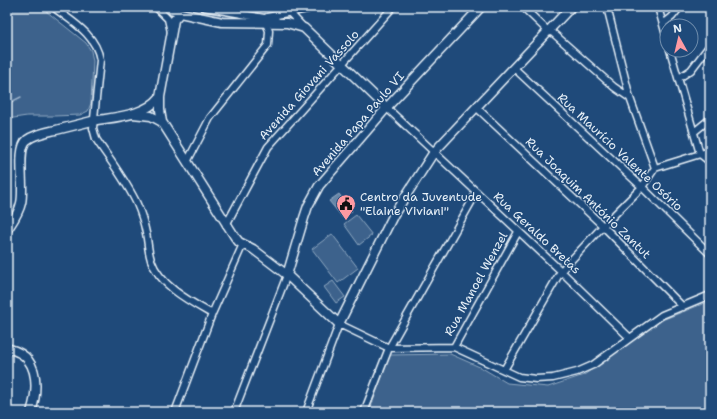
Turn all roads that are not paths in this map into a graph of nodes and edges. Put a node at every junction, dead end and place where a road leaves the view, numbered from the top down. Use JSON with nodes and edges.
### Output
{"nodes":[{"id":1,"x":53,"y":7,"type":"edge"},
{"id":2,"x":156,"y":7,"type":"edge"},
{"id":3,"x":160,"y":7,"type":"edge"},
{"id":4,"x":203,"y":7,"type":"edge"},
{"id":5,"x":317,"y":7,"type":"edge"},
{"id":6,"x":393,"y":7,"type":"edge"},
{"id":7,"x":481,"y":7,"type":"edge"},
{"id":8,"x":523,"y":7,"type":"edge"},
{"id":9,"x":571,"y":7,"type":"edge"},
{"id":10,"x":607,"y":7,"type":"edge"},
{"id":11,"x":658,"y":7,"type":"edge"},
{"id":12,"x":680,"y":7,"type":"edge"},
{"id":13,"x":285,"y":11,"type":"edge"},
{"id":14,"x":180,"y":13,"type":"junction"},
{"id":15,"x":661,"y":18,"type":"edge"},
{"id":16,"x":671,"y":18,"type":"edge"},
{"id":17,"x":265,"y":20,"type":"junction"},
{"id":18,"x":304,"y":28,"type":"junction"},
{"id":19,"x":548,"y":31,"type":"junction"},
{"id":20,"x":171,"y":33,"type":"junction"},
{"id":21,"x":710,"y":45,"type":"edge"},
{"id":22,"x":672,"y":58,"type":"edge"},
{"id":23,"x":341,"y":65,"type":"junction"},
{"id":24,"x":514,"y":68,"type":"junction"},
{"id":25,"x":678,"y":78,"type":"junction"},
{"id":26,"x":160,"y":97,"type":"junction"},
{"id":27,"x":630,"y":98,"type":"junction"},
{"id":28,"x":476,"y":107,"type":"junction"},
{"id":29,"x":387,"y":108,"type":"junction"},
{"id":30,"x":131,"y":114,"type":"junction"},
{"id":31,"x":710,"y":119,"type":"edge"},
{"id":32,"x":93,"y":121,"type":"junction"},
{"id":33,"x":162,"y":122,"type":"junction"},
{"id":34,"x":694,"y":132,"type":"junction"},
{"id":35,"x":710,"y":151,"type":"edge"},
{"id":36,"x":434,"y":152,"type":"junction"},
{"id":37,"x":700,"y":154,"type":"junction"},
{"id":38,"x":187,"y":162,"type":"junction"},
{"id":39,"x":710,"y":162,"type":"edge"},
{"id":40,"x":655,"y":168,"type":"junction"},
{"id":41,"x":642,"y":187,"type":"junction"},
{"id":42,"x":477,"y":192,"type":"junction"},
{"id":43,"x":226,"y":225,"type":"junction"},
{"id":44,"x":603,"y":226,"type":"junction"},
{"id":45,"x":7,"y":230,"type":"edge"},
{"id":46,"x":518,"y":232,"type":"junction"},
{"id":47,"x":243,"y":244,"type":"junction"},
{"id":48,"x":710,"y":254,"type":"edge"},
{"id":49,"x":561,"y":271,"type":"junction"},
{"id":50,"x":287,"y":275,"type":"junction"},
{"id":51,"x":710,"y":295,"type":"edge"},
{"id":52,"x":683,"y":307,"type":"junction"},
{"id":53,"x":212,"y":314,"type":"junction"},
{"id":54,"x":339,"y":324,"type":"junction"},
{"id":55,"x":630,"y":338,"type":"junction"},
{"id":56,"x":454,"y":347,"type":"junction"},
{"id":57,"x":7,"y":348,"type":"edge"},
{"id":58,"x":389,"y":348,"type":"junction"},
{"id":59,"x":504,"y":370,"type":"junction"},
{"id":60,"x":31,"y":412,"type":"edge"},
{"id":61,"x":175,"y":412,"type":"edge"},
{"id":62,"x":234,"y":412,"type":"edge"},
{"id":63,"x":306,"y":412,"type":"edge"},
{"id":64,"x":364,"y":412,"type":"edge"}],
"edges":[{"from":1,"to":32,"type":"street"},
{"from":2,"to":20,"type":"street"},
{"from":3,"to":14,"type":"street"},
{"from":4,"to":17,"type":"street"},
{"from":5,"to":13,"type":"street"},
{"from":6,"to":23,"type":"street","name":"Avenida Giovani Vassolo"},
{"from":7,"to":29,"type":"main road","name":"Avenida Papa Paulo VI"},
{"from":8,"to":19,"type":"street"},
{"from":9,"to":19,"type":"main road"},
{"from":10,"to":27,"type":"street"},
{"from":11,"to":15,"type":"street"},
{"from":12,"to":16,"type":"street"},
{"from":13,"to":17,"type":"street"},
{"from":13,"to":18,"type":"street","name":"Rua Geraldo Bretas"},
{"from":14,"to":17,"type":"main road"},
{"from":14,"to":20,"type":"main road"},
{"from":17,"to":18,"type":"main road"},
{"from":17,"to":38,"type":"street"},
{"from":18,"to":23,"type":"main road","name":"Rua Geraldo Bretas"},
{"from":19,"to":24,"type":"main road"},
{"from":19,"to":27,"type":"street"},
{"from":20,"to":26,"type":"main road"},
{"from":21,"to":25,"type":"street"},
{"from":22,"to":25,"type":"street"},
{"from":23,"to":29,"type":"main road","name":"Rua Geraldo Bretas"},
{"from":23,"to":43,"type":"street","name":"Avenida Giovani Vassolo"},
{"from":24,"to":28,"type":"main road"},
{"from":24,"to":41,"type":"street","name":"Rua Maurício Valente Osório"},
{"from":25,"to":34,"type":"street"},
{"from":26,"to":30,"type":"main road"},
{"from":26,"to":33,"type":"main road"},
{"from":27,"to":40,"type":"street"},
{"from":28,"to":36,"type":"main road"},
{"from":28,"to":44,"type":"street","name":"Rua Joaquim António Zantut"},
{"from":29,"to":36,"type":"street","name":"Rua Geraldo Bretas"},
{"from":29,"to":50,"type":"main road","name":"Avenida Papa Paulo VI"},
{"from":30,"to":32,"type":"main road"},
{"from":30,"to":33,"type":"main road"},
{"from":31,"to":34,"type":"street"},
{"from":32,"to":45,"type":"main road"},
{"from":32,"to":53,"type":"street"},
{"from":33,"to":38,"type":"main road"},
{"from":34,"to":37,"type":"street"},
{"from":35,"to":37,"type":"street"},
{"from":36,"to":42,"type":"street","name":"Rua Geraldo Bretas"},
{"from":36,"to":54,"type":"main road"},
{"from":37,"to":39,"type":"street"},
{"from":37,"to":40,"type":"street"},
{"from":38,"to":43,"type":"main road"},
{"from":40,"to":41,"type":"street"},
{"from":41,"to":44,"type":"street"},
{"from":41,"to":48,"type":"street","name":"Rua Maurício Valente Osório"},
{"from":42,"to":46,"type":"street","name":"Rua Geraldo Bretas"},
{"from":42,"to":58,"type":"street"},
{"from":43,"to":47,"type":"main road"},
{"from":44,"to":49,"type":"street"},
{"from":44,"to":52,"type":"street","name":"Rua Joaquim António Zantut"},
{"from":46,"to":49,"type":"street","name":"Rua Geraldo Bretas"},
{"from":46,"to":56,"type":"street","name":"Rua Manoel Wenzel"},
{"from":47,"to":50,"type":"main road"},
{"from":47,"to":53,"type":"street"},
{"from":49,"to":55,"type":"street","name":"Rua Geraldo Bretas"},
{"from":49,"to":59,"type":"street"},
{"from":50,"to":54,"type":"main road"},
{"from":50,"to":62,"type":"street","name":"Avenida Papa Paulo VI"},
{"from":51,"to":52,"type":"street"},
{"from":52,"to":55,"type":"street"},
{"from":53,"to":61,"type":"street"},
{"from":54,"to":58,"type":"street"},
{"from":54,"to":63,"type":"street"},
{"from":55,"to":59,"type":"street"},
{"from":56,"to":58,"type":"street"},
{"from":56,"to":59,"type":"street"},
{"from":57,"to":60,"type":"main road"},
{"from":58,"to":64,"type":"street"}]}
